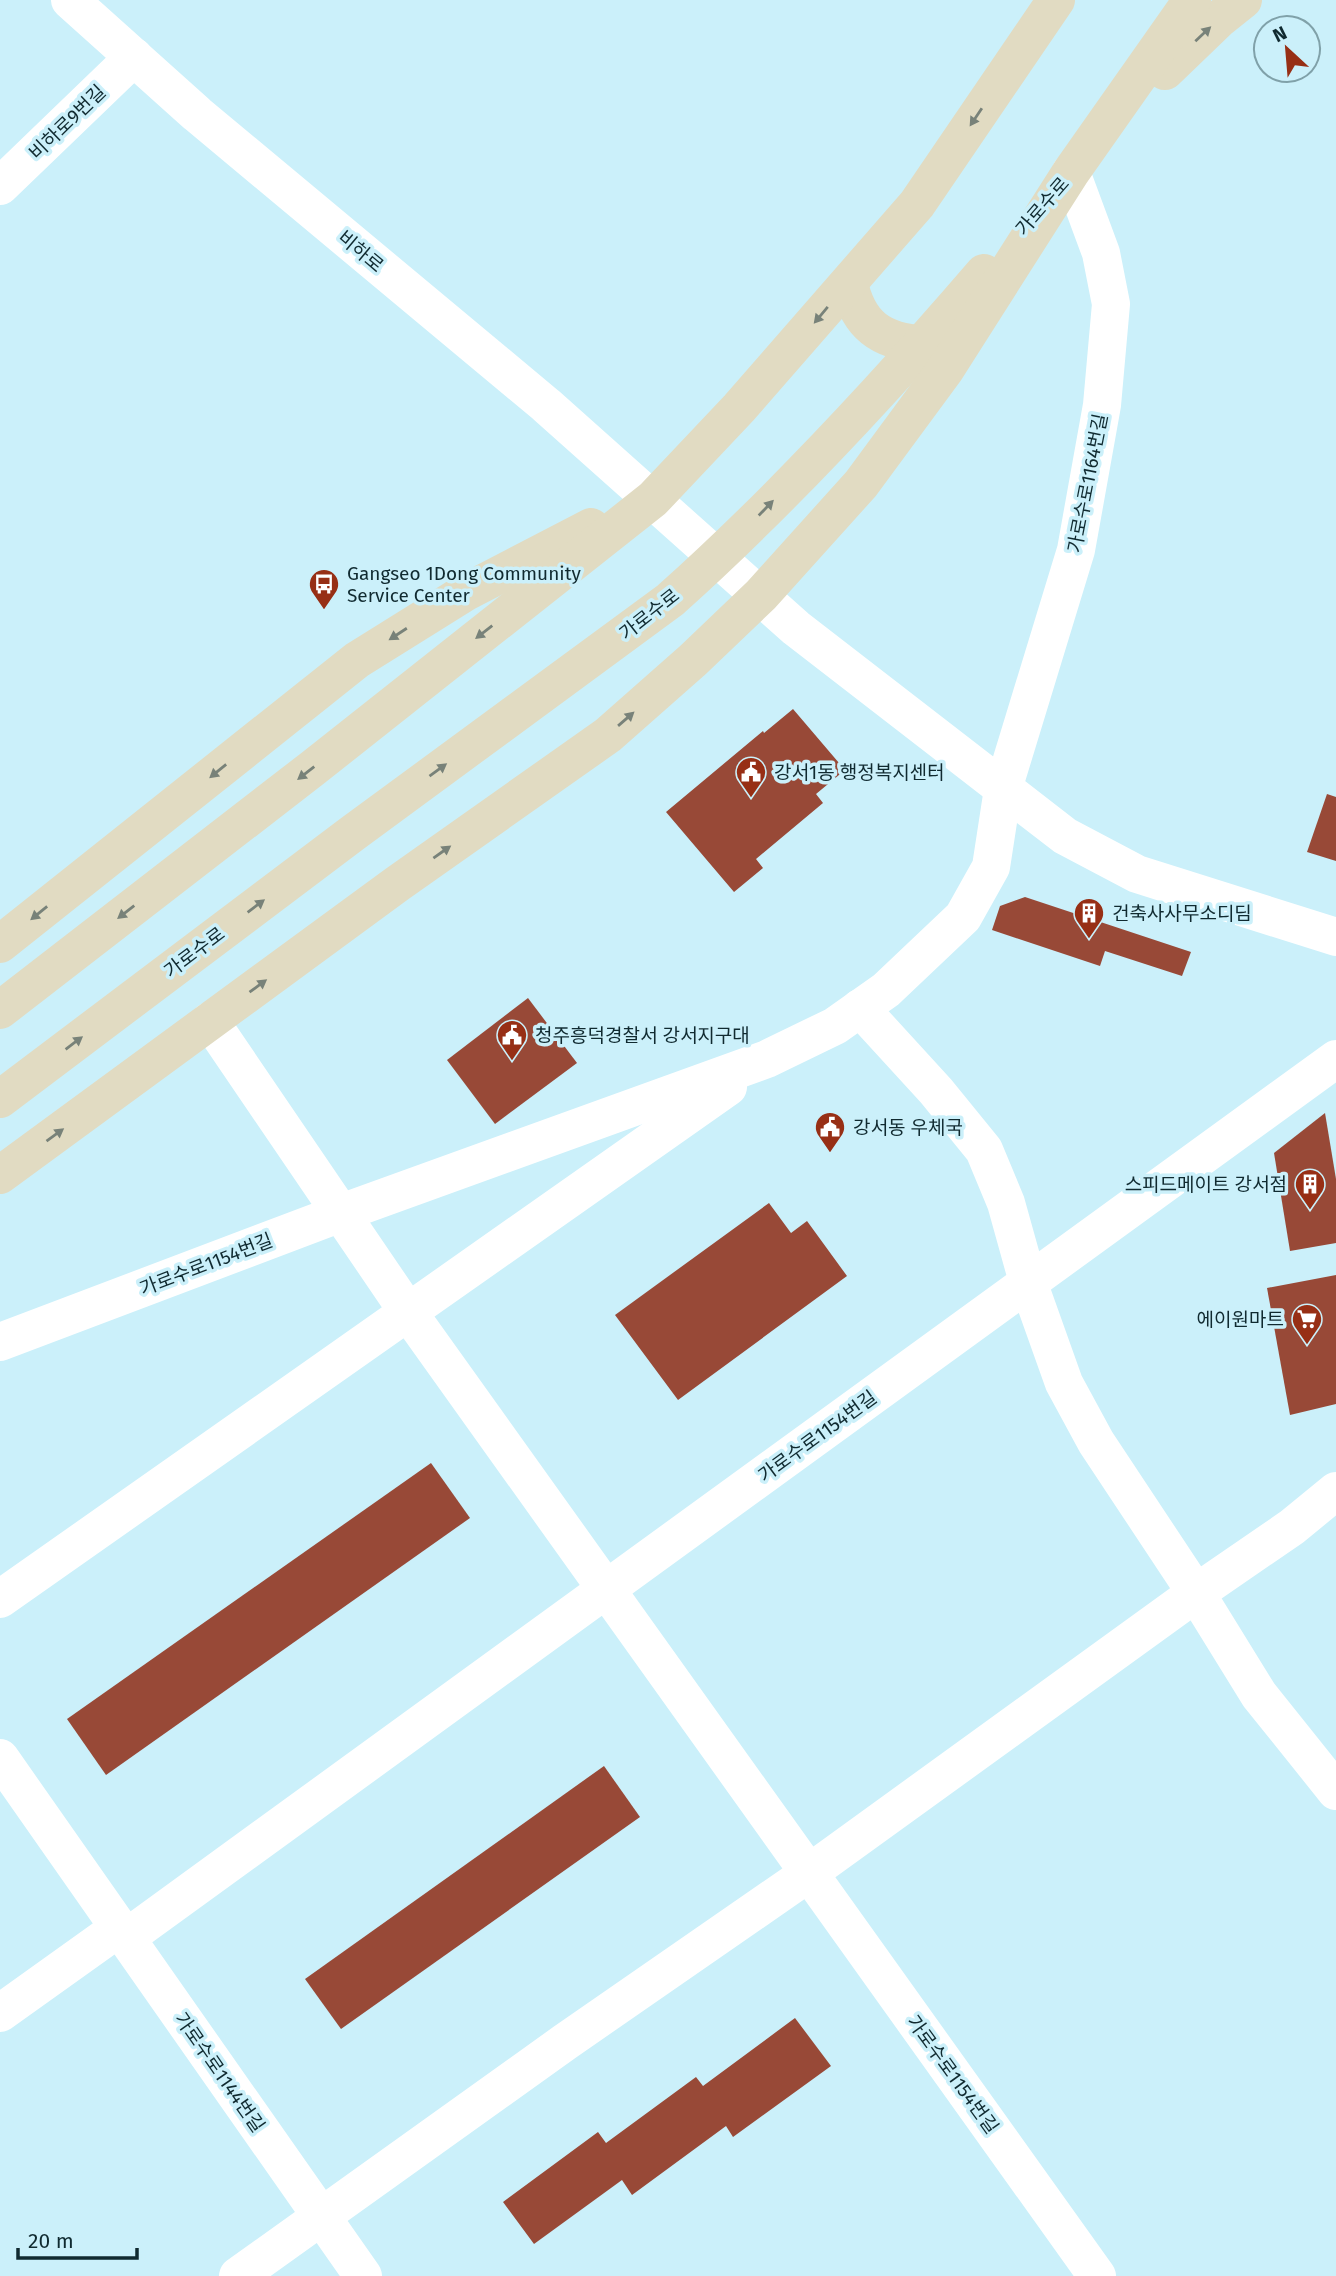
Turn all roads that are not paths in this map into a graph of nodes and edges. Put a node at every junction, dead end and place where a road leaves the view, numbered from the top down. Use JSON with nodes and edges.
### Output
{"nodes":[{"id":1,"x":71,"y":0,"type":"edge"},
{"id":2,"x":1023,"y":0,"type":"edge"},
{"id":3,"x":1056,"y":0,"type":"edge"},
{"id":4,"x":1169,"y":0,"type":"edge"},
{"id":5,"x":1192,"y":0,"type":"edge"},
{"id":6,"x":1243,"y":0,"type":"edge"},
{"id":7,"x":134,"y":57,"type":"junction"},
{"id":8,"x":1001,"y":80,"type":"junction"},
{"id":9,"x":1071,"y":172,"type":"junction"},
{"id":10,"x":0,"y":186,"type":"edge"},
{"id":11,"x":849,"y":283,"type":"junction"},
{"id":12,"x":923,"y":344,"type":"junction"},
{"id":13,"x":653,"y":499,"type":"junction"},
{"id":14,"x":719,"y":556,"type":"junction"},
{"id":15,"x":761,"y":595,"type":"junction"},
{"id":16,"x":1003,"y":789,"type":"junction"},
{"id":17,"x":1336,"y":937,"type":"edge"},
{"id":18,"x":0,"y":944,"type":"edge"},
{"id":19,"x":860,"y":1008,"type":"junction"},
{"id":20,"x":0,"y":1010,"type":"edge"},
{"id":21,"x":211,"y":1021,"type":"junction"},
{"id":22,"x":767,"y":1059,"type":"junction"},
{"id":23,"x":1336,"y":1059,"type":"edge"},
{"id":24,"x":0,"y":1099,"type":"edge"},
{"id":25,"x":0,"y":1175,"type":"edge"},
{"id":26,"x":341,"y":1213,"type":"junction"},
{"id":27,"x":1028,"y":1282,"type":"junction"},
{"id":28,"x":408,"y":1312,"type":"junction"},
{"id":29,"x":0,"y":1342,"type":"edge"},
{"id":30,"x":1336,"y":1491,"type":"edge"},
{"id":31,"x":606,"y":1589,"type":"junction"},
{"id":32,"x":1196,"y":1593,"type":"junction"},
{"id":33,"x":0,"y":1599,"type":"edge"},
{"id":34,"x":0,"y":1758,"type":"edge"},
{"id":35,"x":1336,"y":1790,"type":"edge"},
{"id":36,"x":809,"y":1873,"type":"junction"},
{"id":37,"x":123,"y":1933,"type":"junction"},
{"id":38,"x":0,"y":2013,"type":"edge"},
{"id":39,"x":322,"y":2217,"type":"junction"},
{"id":40,"x":238,"y":2276,"type":"edge"},
{"id":41,"x":363,"y":2276,"type":"edge"},
{"id":42,"x":1097,"y":2276,"type":"edge"}],
"edges":[{"from":1,"to":7,"type":"street","name":"비하로"},
{"from":2,"to":8,"type":"main road"},
{"from":3,"to":8,"type":"main road"},
{"from":4,"to":9,"type":"main road","name":"가로수로"},
{"from":5,"to":9,"type":"main road"},
{"from":9,"to":6,"type":"main road","one_way":true},
{"from":7,"to":10,"type":"street","name":"비하로9번길"},
{"from":7,"to":13,"type":"street","name":"비하로"},
{"from":8,"to":11,"type":"main road","one_way":true},
{"from":9,"to":12,"type":"main road","name":"가로수로"},
{"from":9,"to":15,"type":"main road"},
{"from":9,"to":16,"type":"street","name":"가로수로1164번길"},
{"from":11,"to":12,"type":"main road"},
{"from":11,"to":13,"type":"main road","one_way":true},
{"from":14,"to":12,"type":"main road","name":"가로수로","one_way":true},
{"from":13,"to":14,"type":"street"},
{"from":13,"to":18,"type":"main road","one_way":true},
{"from":13,"to":20,"type":"main road","one_way":true},
{"from":14,"to":15,"type":"street"},
{"from":24,"to":14,"type":"main road","name":"가로수로","one_way":true},
{"from":15,"to":16,"type":"street"},
{"from":21,"to":15,"type":"main road","one_way":true},
{"from":16,"to":17,"type":"street"},
{"from":16,"to":19,"type":"street","name":"가로수로1164번길"},
{"from":19,"to":22,"type":"street","name":"가로수로1164번길"},
{"from":19,"to":27,"type":"street"},
{"from":25,"to":21,"type":"main road","one_way":true},
{"from":21,"to":26,"type":"street","name":"가로수로1154번길"},
{"from":22,"to":26,"type":"street","name":"가로수로1154번길"},
{"from":22,"to":28,"type":"street"},
{"from":23,"to":27,"type":"street"},
{"from":26,"to":28,"type":"street","name":"가로수로1154번길"},
{"from":26,"to":29,"type":"street","name":"가로수로1154번길"},
{"from":27,"to":31,"type":"street","name":"가로수로1154번길"},
{"from":27,"to":32,"type":"street"},
{"from":28,"to":31,"type":"street","name":"가로수로1154번길"},
{"from":28,"to":33,"type":"street"},
{"from":30,"to":32,"type":"street"},
{"from":31,"to":36,"type":"street","name":"가로수로1154번길"},
{"from":31,"to":37,"type":"street"},
{"from":32,"to":35,"type":"street"},
{"from":32,"to":36,"type":"street"},
{"from":34,"to":37,"type":"street","name":"가로수로1144번길"},
{"from":36,"to":39,"type":"street"},
{"from":36,"to":42,"type":"street","name":"가로수로1154번길"},
{"from":37,"to":38,"type":"street"},
{"from":37,"to":39,"type":"street","name":"가로수로1144번길"},
{"from":39,"to":40,"type":"street"},
{"from":39,"to":41,"type":"street","name":"가로수로1144번길"}]}
